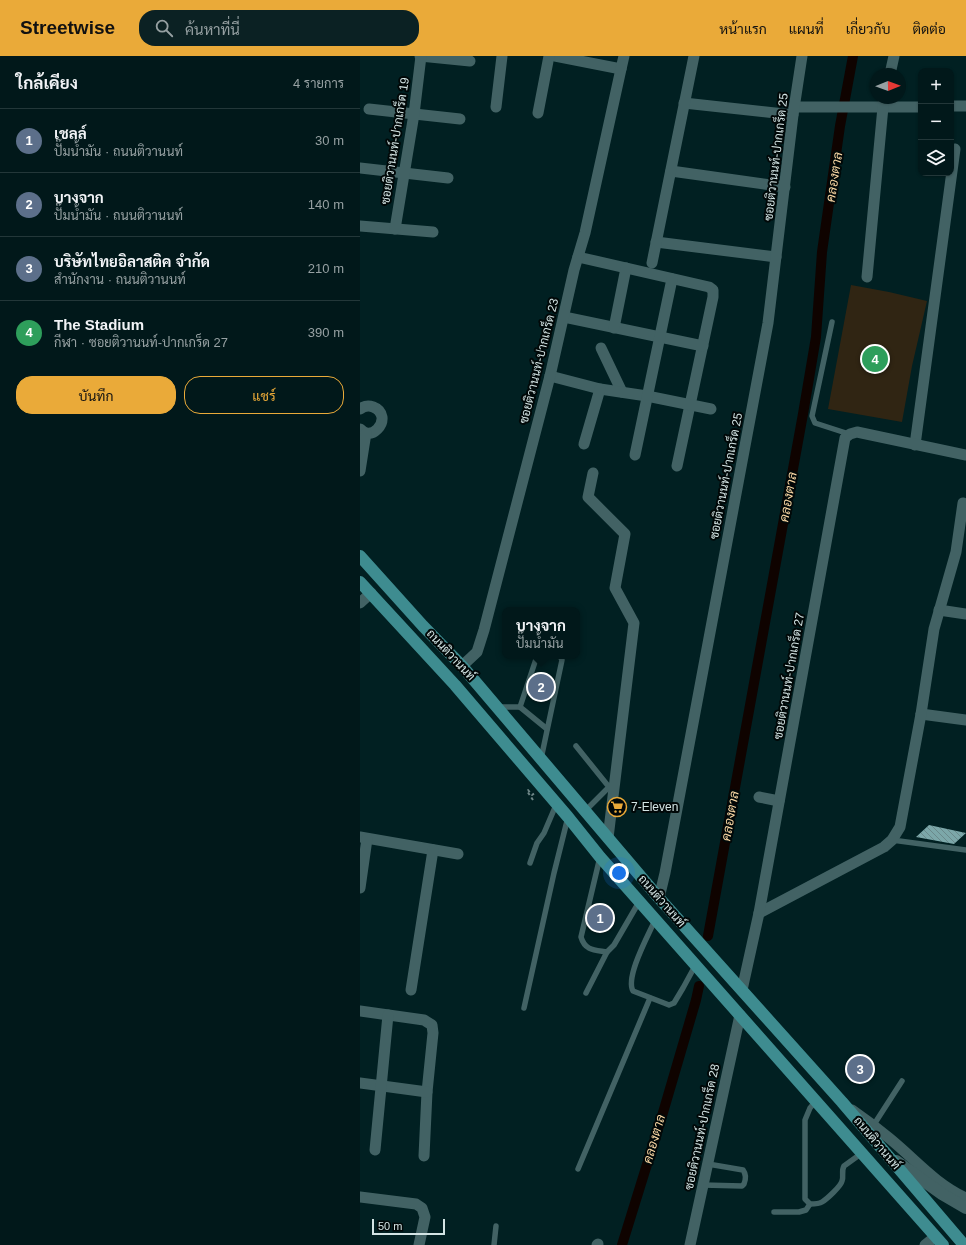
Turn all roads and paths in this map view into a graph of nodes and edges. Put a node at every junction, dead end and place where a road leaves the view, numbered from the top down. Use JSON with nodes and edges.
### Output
{"nodes":[{"id":1,"x":421,"y":56,"type":"edge"},
{"id":2,"x":502,"y":56,"type":"edge"},
{"id":3,"x":549,"y":56,"type":"edge"},
{"id":4,"x":555,"y":56,"type":"edge"},
{"id":5,"x":624,"y":56,"type":"edge"},
{"id":6,"x":694,"y":56,"type":"edge"},
{"id":7,"x":802,"y":56,"type":"edge"},
{"id":8,"x":894,"y":56,"type":"edge"},
{"id":9,"x":470,"y":61,"type":"dead end"},
{"id":10,"x":891,"y":68,"type":"edge"},
{"id":11,"x":621,"y":69,"type":"junction"},
{"id":12,"x":684,"y":103,"type":"junction"},
{"id":13,"x":870,"y":104,"type":"edge"},
{"id":14,"x":884,"y":104,"type":"edge"},
{"id":15,"x":902,"y":104,"type":"edge"},
{"id":16,"x":918,"y":106,"type":"edge"},
{"id":17,"x":954,"y":106,"type":"edge"},
{"id":18,"x":966,"y":106,"type":"edge"},
{"id":19,"x":496,"y":107,"type":"dead end"},
{"id":20,"x":369,"y":109,"type":"dead end"},
{"id":21,"x":794,"y":111,"type":"junction"},
{"id":22,"x":538,"y":113,"type":"dead end"},
{"id":23,"x":414,"y":114,"type":"junction"},
{"id":24,"x":460,"y":119,"type":"dead end"},
{"id":25,"x":955,"y":149,"type":"dead end"},
{"id":26,"x":360,"y":168,"type":"edge"},
{"id":27,"x":671,"y":171,"type":"junction"},
{"id":28,"x":404,"y":173,"type":"junction"},
{"id":29,"x":448,"y":178,"type":"dead end"},
{"id":30,"x":785,"y":187,"type":"junction"},
{"id":31,"x":360,"y":226,"type":"edge"},
{"id":32,"x":395,"y":229,"type":"junction"},
{"id":33,"x":433,"y":232,"type":"dead end"},
{"id":34,"x":656,"y":242,"type":"junction"},
{"id":35,"x":578,"y":257,"type":"junction"},
{"id":36,"x":776,"y":257,"type":"junction"},
{"id":37,"x":652,"y":263,"type":"dead end"},
{"id":38,"x":626,"y":268,"type":"junction"},
{"id":39,"x":868,"y":277,"type":"dead end"},
{"id":40,"x":672,"y":279,"type":"junction"},
{"id":41,"x":564,"y":317,"type":"junction"},
{"id":42,"x":832,"y":322,"type":"dead end"},
{"id":43,"x":614,"y":328,"type":"junction"},
{"id":44,"x":659,"y":337,"type":"junction"},
{"id":45,"x":703,"y":346,"type":"junction"},
{"id":46,"x":601,"y":348,"type":"dead end"},
{"id":47,"x":550,"y":376,"type":"junction"},
{"id":48,"x":600,"y":389,"type":"junction"},
{"id":49,"x":622,"y":392,"type":"junction"},
{"id":50,"x":647,"y":396,"type":"junction"},
{"id":51,"x":690,"y":405,"type":"junction"},
{"id":52,"x":360,"y":409,"type":"edge"},
{"id":53,"x":711,"y":409,"type":"dead end"},
{"id":54,"x":363,"y":431,"type":"edge"},
{"id":55,"x":850,"y":434,"type":"junction"},
{"id":56,"x":584,"y":444,"type":"dead end"},
{"id":57,"x":915,"y":445,"type":"junction"},
{"id":58,"x":635,"y":455,"type":"dead end"},
{"id":59,"x":966,"y":455,"type":"edge"},
{"id":60,"x":361,"y":458,"type":"edge"},
{"id":61,"x":677,"y":466,"type":"dead end"},
{"id":62,"x":360,"y":471,"type":"edge"},
{"id":63,"x":593,"y":472,"type":"dead end"},
{"id":64,"x":963,"y":503,"type":"dead end"},
{"id":65,"x":360,"y":556,"type":"edge"},
{"id":66,"x":360,"y":582,"type":"edge"},
{"id":67,"x":371,"y":593,"type":"junction"},
{"id":68,"x":360,"y":603,"type":"edge"},
{"id":69,"x":939,"y":610,"type":"junction"},
{"id":70,"x":966,"y":614,"type":"edge"},
{"id":71,"x":536,"y":659,"type":"edge"},
{"id":72,"x":562,"y":659,"type":"edge"},
{"id":73,"x":462,"y":666,"type":"junction"},
{"id":74,"x":496,"y":707,"type":"junction"},
{"id":75,"x":520,"y":707,"type":"junction"},
{"id":76,"x":921,"y":714,"type":"junction"},
{"id":77,"x":966,"y":720,"type":"edge"},
{"id":78,"x":547,"y":729,"type":"junction"},
{"id":79,"x":576,"y":746,"type":"dead end"},
{"id":80,"x":541,"y":760,"type":"junction"},
{"id":81,"x":532,"y":795,"type":"dead end"},
{"id":82,"x":759,"y":797,"type":"dead end"},
{"id":83,"x":533,"y":800,"type":"dead end"},
{"id":84,"x":780,"y":801,"type":"junction"},
{"id":85,"x":556,"y":805,"type":"junction"},
{"id":86,"x":585,"y":812,"type":"junction"},
{"id":87,"x":568,"y":817,"type":"junction"},
{"id":88,"x":363,"y":838,"type":"edge"},
{"id":89,"x":608,"y":838,"type":"junction"},
{"id":90,"x":892,"y":840,"type":"junction"},
{"id":91,"x":433,"y":850,"type":"junction"},
{"id":92,"x":966,"y":850,"type":"edge"},
{"id":93,"x":458,"y":854,"type":"dead end"},
{"id":94,"x":600,"y":857,"type":"junction"},
{"id":95,"x":530,"y":863,"type":"dead end"},
{"id":96,"x":360,"y":888,"type":"edge"},
{"id":97,"x":659,"y":898,"type":"junction"},
{"id":98,"x":639,"y":902,"type":"junction"},
{"id":99,"x":759,"y":913,"type":"junction"},
{"id":100,"x":656,"y":920,"type":"junction"},
{"id":101,"x":607,"y":952,"type":"junction"},
{"id":102,"x":695,"y":966,"type":"junction"},
{"id":103,"x":411,"y":990,"type":"dead end"},
{"id":104,"x":742,"y":990,"type":"junction"},
{"id":105,"x":586,"y":993,"type":"dead end"},
{"id":106,"x":650,"y":998,"type":"junction"},
{"id":107,"x":524,"y":1008,"type":"dead end"},
{"id":108,"x":360,"y":1011,"type":"edge"},
{"id":109,"x":388,"y":1015,"type":"junction"},
{"id":110,"x":740,"y":1015,"type":"junction"},
{"id":111,"x":902,"y":1081,"type":"dead end"},
{"id":112,"x":360,"y":1083,"type":"edge"},
{"id":113,"x":382,"y":1086,"type":"junction"},
{"id":114,"x":427,"y":1092,"type":"junction"},
{"id":115,"x":816,"y":1101,"type":"junction"},
{"id":116,"x":842,"y":1102,"type":"junction"},
{"id":117,"x":873,"y":1126,"type":"junction"},
{"id":118,"x":375,"y":1150,"type":"dead end"},
{"id":119,"x":862,"y":1153,"type":"junction"},
{"id":120,"x":886,"y":1155,"type":"junction"},
{"id":121,"x":424,"y":1156,"type":"dead end"},
{"id":122,"x":708,"y":1164,"type":"junction"},
{"id":123,"x":578,"y":1169,"type":"dead end"},
{"id":124,"x":703,"y":1185,"type":"junction"},
{"id":125,"x":360,"y":1197,"type":"edge"},
{"id":126,"x":966,"y":1198,"type":"edge"},
{"id":127,"x":810,"y":1204,"type":"junction"},
{"id":128,"x":966,"y":1208,"type":"edge"},
{"id":129,"x":774,"y":1212,"type":"dead end"},
{"id":130,"x":496,"y":1226,"type":"dead end"},
{"id":131,"x":939,"y":1241,"type":"edge"},
{"id":132,"x":419,"y":1245,"type":"edge"},
{"id":133,"x":494,"y":1245,"type":"edge"},
{"id":134,"x":690,"y":1245,"type":"edge"},
{"id":135,"x":926,"y":1245,"type":"edge"},
{"id":136,"x":964,"y":1245,"type":"edge"}],
"edges":[{"from":1,"to":9,"type":"street"},
{"from":1,"to":23,"type":"street","name":"ซอยติวานนท์-ปากเกร็ด 19"},
{"from":2,"to":19,"type":"street"},
{"from":3,"to":22,"type":"street"},
{"from":4,"to":11,"type":"street"},
{"from":5,"to":11,"type":"street","name":"ซอยติวานนท์-ปากเกร็ด 23"},
{"from":6,"to":12,"type":"street"},
{"from":7,"to":21,"type":"street","name":"ซอยติวานนท์-ปากเกร็ด 25"},
{"from":8,"to":10,"type":"street"},
{"from":11,"to":35,"type":"street","name":"ซอยติวานนท์-ปากเกร็ด 23"},
{"from":12,"to":21,"type":"street"},
{"from":12,"to":27,"type":"street"},
{"from":13,"to":21,"type":"street"},
{"from":14,"to":39,"type":"street"},
{"from":15,"to":16,"type":"street"},
{"from":17,"to":18,"type":"street"},
{"from":20,"to":23,"type":"street"},
{"from":21,"to":30,"type":"street","name":"ซอยติวานนท์-ปากเกร็ด 25"},
{"from":23,"to":24,"type":"street"},
{"from":23,"to":28,"type":"street","name":"ซอยติวานนท์-ปากเกร็ด 19"},
{"from":25,"to":57,"type":"street"},
{"from":26,"to":28,"type":"street"},
{"from":27,"to":30,"type":"street"},
{"from":27,"to":34,"type":"street"},
{"from":28,"to":29,"type":"street"},
{"from":28,"to":32,"type":"street","name":"ซอยติวานนท์-ปากเกร็ด 19"},
{"from":30,"to":36,"type":"street","name":"ซอยติวานนท์-ปากเกร็ด 25"},
{"from":31,"to":32,"type":"street"},
{"from":32,"to":33,"type":"street"},
{"from":34,"to":36,"type":"street"},
{"from":34,"to":37,"type":"street"},
{"from":35,"to":38,"type":"street"},
{"from":35,"to":41,"type":"street","name":"ซอยติวานนท์-ปากเกร็ด 23"},
{"from":36,"to":97,"type":"street","name":"ซอยติวานนท์-ปากเกร็ด 25"},
{"from":38,"to":40,"type":"street"},
{"from":38,"to":43,"type":"street"},
{"from":40,"to":44,"type":"street"},
{"from":40,"to":45,"type":"street"},
{"from":41,"to":43,"type":"street"},
{"from":41,"to":47,"type":"street","name":"ซอยติวานนท์-ปากเกร็ด 23"},
{"from":42,"to":55,"type":"lane"},
{"from":43,"to":44,"type":"street"},
{"from":44,"to":45,"type":"street"},
{"from":44,"to":50,"type":"street"},
{"from":45,"to":51,"type":"street"},
{"from":46,"to":49,"type":"street"},
{"from":47,"to":48,"type":"street"},
{"from":47,"to":73,"type":"street","name":"ซอยติวานนท์-ปากเกร็ด 23"},
{"from":48,"to":49,"type":"street"},
{"from":48,"to":56,"type":"street"},
{"from":49,"to":50,"type":"street"},
{"from":50,"to":51,"type":"street"},
{"from":50,"to":58,"type":"street"},
{"from":51,"to":53,"type":"street"},
{"from":51,"to":61,"type":"street"},
{"from":52,"to":54,"type":"street"},
{"from":54,"to":60,"type":"street"},
{"from":55,"to":57,"type":"street"},
{"from":55,"to":84,"type":"street","name":"ซอยติวานนท์-ปากเกร็ด 27"},
{"from":57,"to":59,"type":"street"},
{"from":60,"to":62,"type":"street"},
{"from":63,"to":89,"type":"street"},
{"from":64,"to":69,"type":"street"},
{"from":65,"to":73,"type":"main road","name":"ถนนติวานนท์"},
{"from":66,"to":67,"type":"main road","name":"ถนนติวานนท์"},
{"from":67,"to":68,"type":"street"},
{"from":67,"to":85,"type":"main road","name":"ถนนติวานนท์"},
{"from":69,"to":70,"type":"street"},
{"from":69,"to":76,"type":"street"},
{"from":71,"to":75,"type":"lane"},
{"from":72,"to":78,"type":"lane"},
{"from":73,"to":74,"type":"main road","name":"ถนนติวานนท์"},
{"from":74,"to":75,"type":"lane"},
{"from":74,"to":80,"type":"main road","name":"ถนนติวานนท์"},
{"from":75,"to":78,"type":"lane"},
{"from":76,"to":77,"type":"street"},
{"from":76,"to":90,"type":"street"},
{"from":78,"to":80,"type":"lane"},
{"from":79,"to":86,"type":"lane"},
{"from":80,"to":86,"type":"main road","name":"ถนนติวานนท์"},
{"from":81,"to":83,"type":"path"},
{"from":82,"to":84,"type":"street"},
{"from":84,"to":99,"type":"street","name":"ซอยติวานนท์-ปากเกร็ด 27"},
{"from":85,"to":87,"type":"main road","name":"ถนนติวานนท์"},
{"from":85,"to":95,"type":"lane"},
{"from":86,"to":89,"type":"main road","name":"ถนนติวานนท์"},
{"from":87,"to":94,"type":"main road","name":"ถนนติวานนท์"},
{"from":87,"to":107,"type":"lane"},
{"from":88,"to":91,"type":"street"},
{"from":88,"to":96,"type":"street"},
{"from":89,"to":97,"type":"main road","name":"ถนนติวานนท์"},
{"from":90,"to":92,"type":"lane"},
{"from":90,"to":99,"type":"street"},
{"from":91,"to":93,"type":"street"},
{"from":91,"to":103,"type":"street"},
{"from":94,"to":98,"type":"main road","name":"ถนนติวานนท์"},
{"from":94,"to":101,"type":"lane"},
{"from":97,"to":104,"type":"main road","name":"ถนนติวานนท์"},
{"from":98,"to":100,"type":"main road","name":"ถนนติวานนท์"},
{"from":98,"to":101,"type":"lane"},
{"from":99,"to":104,"type":"street","name":"ซอยติวานนท์-ปากเกร็ด 27"},
{"from":100,"to":102,"type":"main road","name":"ถนนติวานนท์"},
{"from":100,"to":106,"type":"lane"},
{"from":101,"to":105,"type":"lane"},
{"from":102,"to":106,"type":"lane"},
{"from":102,"to":110,"type":"main road","name":"ถนนติวานนท์"},
{"from":104,"to":116,"type":"main road","name":"ถนนติวานนท์"},
{"from":106,"to":123,"type":"lane"},
{"from":108,"to":109,"type":"street"},
{"from":109,"to":113,"type":"street"},
{"from":109,"to":114,"type":"street"},
{"from":110,"to":115,"type":"main road","name":"ถนนติวานนท์"},
{"from":110,"to":122,"type":"street","name":"ซอยติวานนท์-ปากเกร็ด 28"},
{"from":111,"to":117,"type":"lane"},
{"from":112,"to":113,"type":"street"},
{"from":113,"to":114,"type":"street"},
{"from":113,"to":118,"type":"street"},
{"from":114,"to":121,"type":"street"},
{"from":115,"to":119,"type":"main road","name":"ถนนติวานนท์"},
{"from":115,"to":127,"type":"lane"},
{"from":116,"to":117,"type":"street"},
{"from":116,"to":120,"type":"main road","name":"ถนนติวานนท์"},
{"from":117,"to":126,"type":"street"},
{"from":119,"to":127,"type":"lane"},
{"from":119,"to":131,"type":"main road","name":"ถนนติวานนท์"},
{"from":120,"to":128,"type":"main road"},
{"from":120,"to":136,"type":"main road","name":"ถนนติวานนท์"},
{"from":122,"to":124,"type":"street","name":"ซอยติวานนท์-ปากเกร็ด 28"},
{"from":122,"to":124,"type":"lane"},
{"from":124,"to":134,"type":"street","name":"ซอยติวานนท์-ปากเกร็ด 28"},
{"from":125,"to":132,"type":"street"},
{"from":127,"to":129,"type":"lane"},
{"from":130,"to":133,"type":"lane"},
{"from":131,"to":135,"type":"street"}]}
